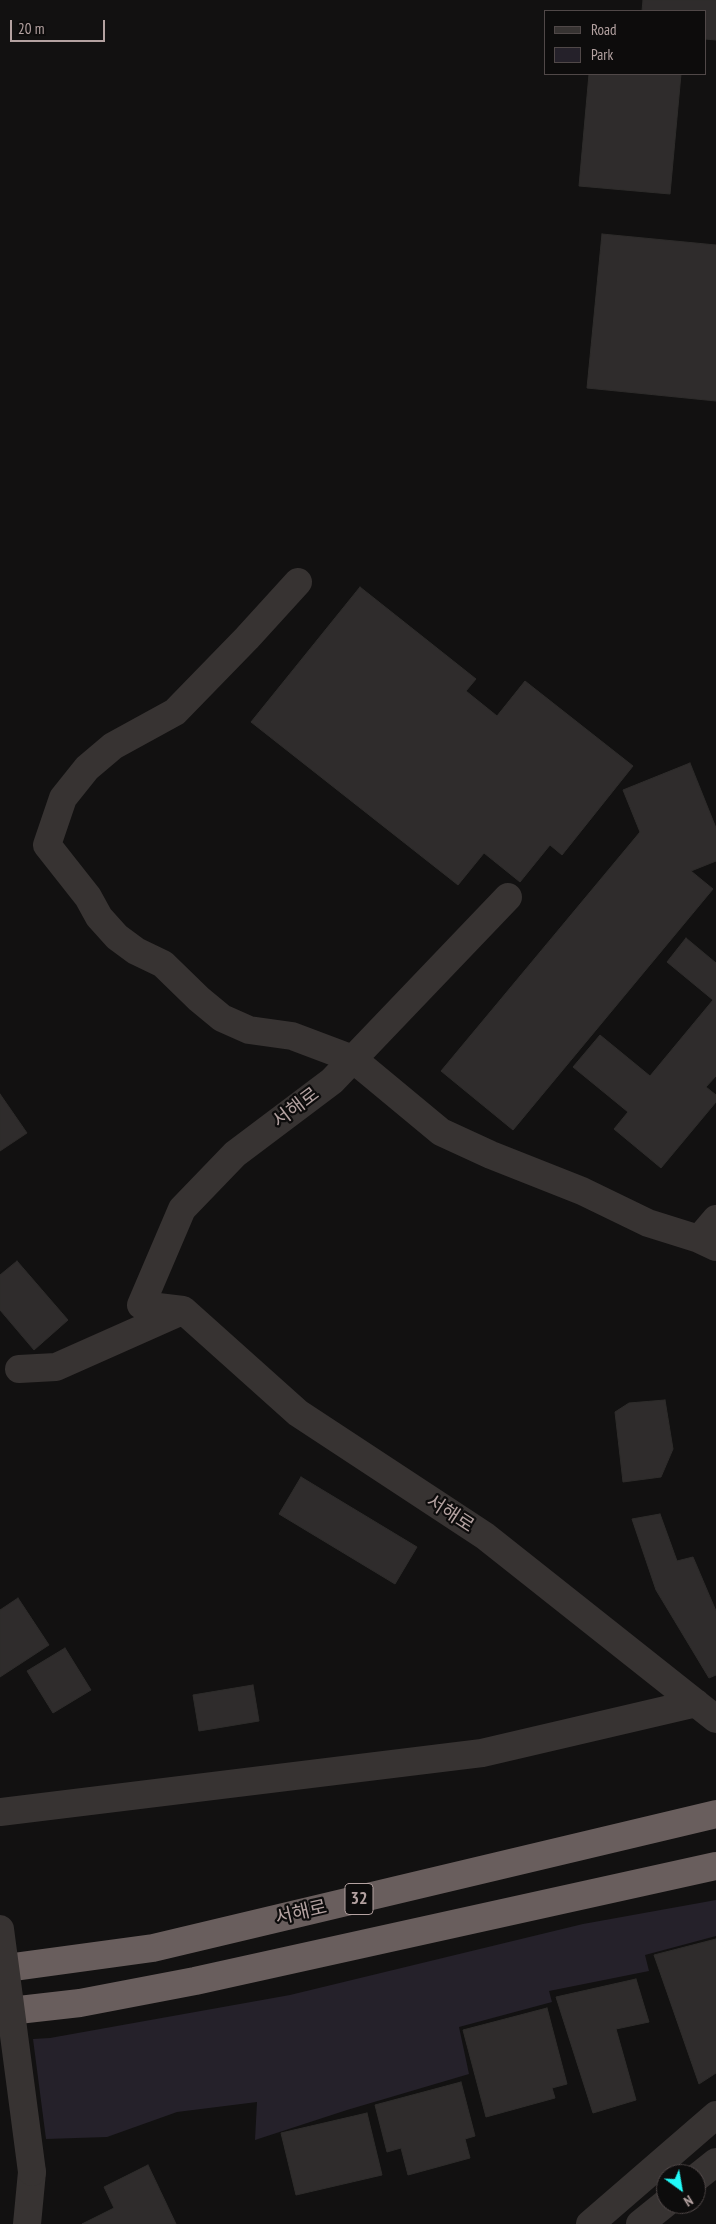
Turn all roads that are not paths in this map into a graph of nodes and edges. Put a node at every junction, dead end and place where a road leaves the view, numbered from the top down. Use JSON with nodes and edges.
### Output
{"nodes":[{"id":1,"x":298,"y":582,"type":"dead end"},
{"id":2,"x":508,"y":897,"type":"dead end"},
{"id":3,"x":353,"y":1059,"type":"junction"},
{"id":4,"x":710,"y":1235,"type":"edge"},
{"id":5,"x":183,"y":1310,"type":"junction"},
{"id":6,"x":19,"y":1369,"type":"dead end"},
{"id":7,"x":706,"y":1711,"type":"edge"},
{"id":8,"x":0,"y":1812,"type":"edge"},
{"id":9,"x":716,"y":1814,"type":"edge"},
{"id":10,"x":716,"y":1866,"type":"edge"},
{"id":11,"x":0,"y":1929,"type":"edge"},
{"id":12,"x":0,"y":1969,"type":"edge"},
{"id":13,"x":0,"y":2012,"type":"edge"},
{"id":14,"x":716,"y":2115,"type":"edge"},
{"id":15,"x":716,"y":2162,"type":"edge"},
{"id":16,"x":706,"y":2170,"type":"edge"},
{"id":17,"x":656,"y":2210,"type":"edge"},
{"id":18,"x":27,"y":2224,"type":"edge"},
{"id":19,"x":590,"y":2224,"type":"edge"},
{"id":20,"x":640,"y":2224,"type":"edge"}],
"edges":[{"from":1,"to":3,"type":"street"},
{"from":2,"to":3,"type":"street","name":"서해로"},
{"from":3,"to":4,"type":"street"},
{"from":3,"to":5,"type":"street","name":"서해로"},
{"from":5,"to":6,"type":"street"},
{"from":5,"to":7,"type":"street","name":"서해로"},
{"from":7,"to":8,"type":"street"},
{"from":9,"to":12,"type":"highway","name":"서해로","number":"32"},
{"from":10,"to":13,"type":"highway","number":"32"},
{"from":11,"to":18,"type":"street","bridge":true},
{"from":14,"to":19,"type":"street"},
{"from":15,"to":16,"type":"street"},
{"from":17,"to":20,"type":"street"}]}
